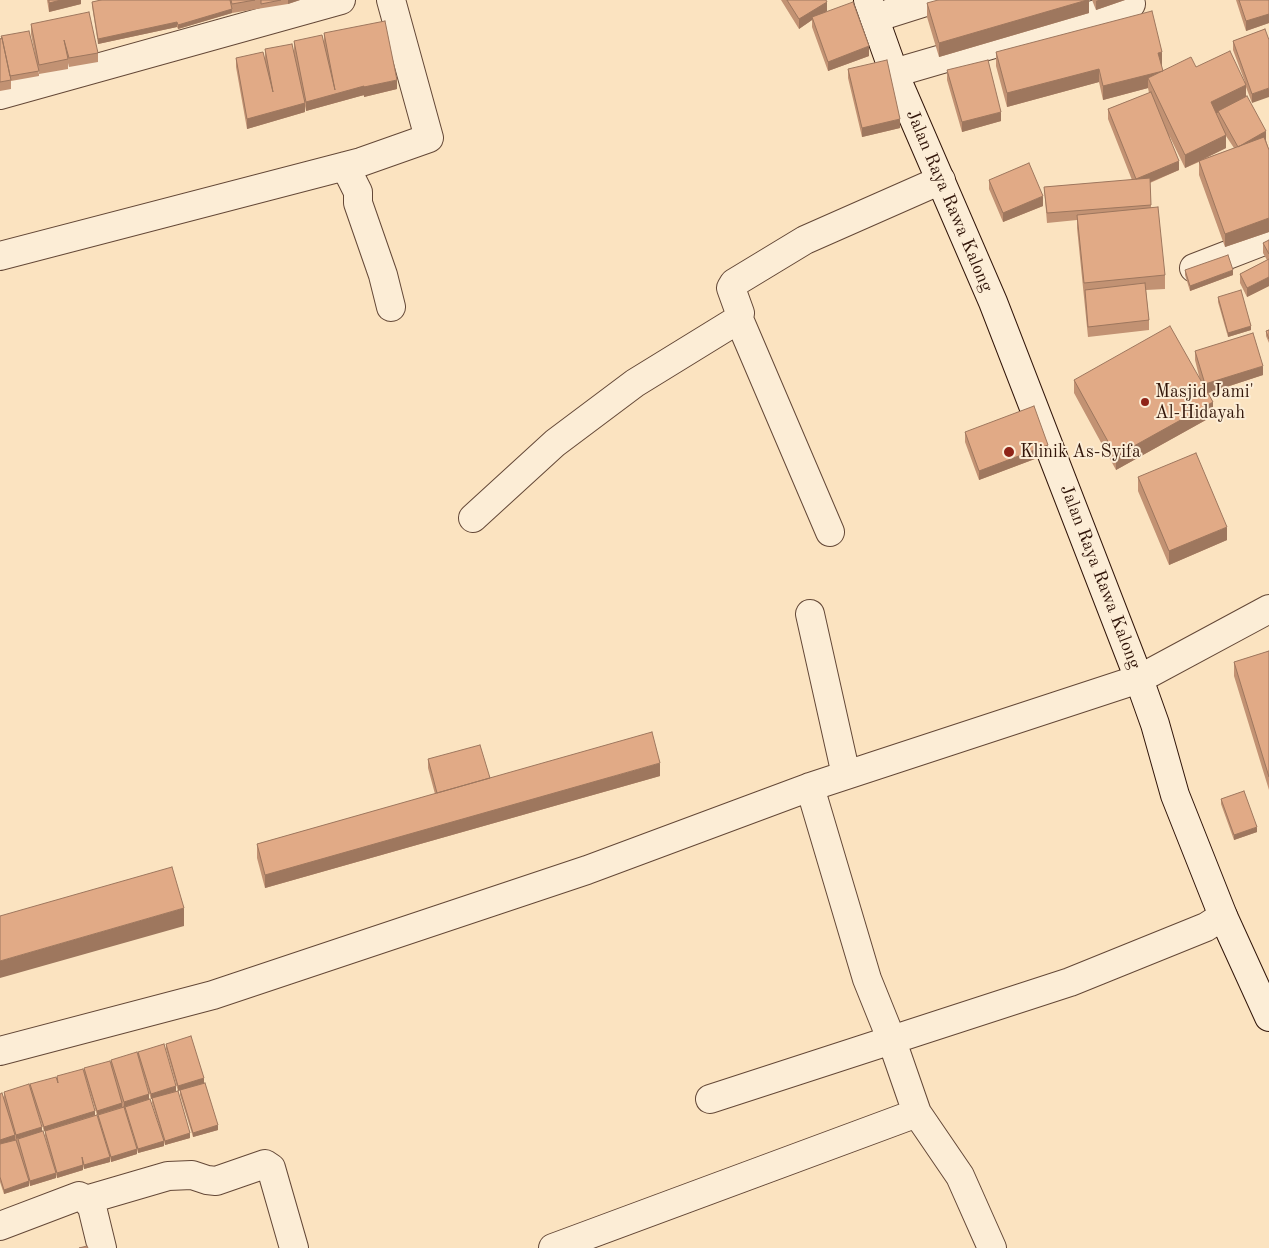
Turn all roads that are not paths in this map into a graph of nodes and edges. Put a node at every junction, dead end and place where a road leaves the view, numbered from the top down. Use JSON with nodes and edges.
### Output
{"nodes":[{"id":1,"x":341,"y":0,"type":"edge"},
{"id":2,"x":391,"y":0,"type":"edge"},
{"id":3,"x":932,"y":0,"type":"edge"},
{"id":4,"x":1132,"y":4,"type":"dead end"},
{"id":5,"x":871,"y":9,"type":"edge"},
{"id":6,"x":894,"y":73,"type":"junction"},
{"id":7,"x":0,"y":94,"type":"edge"},
{"id":8,"x":345,"y":166,"type":"junction"},
{"id":9,"x":941,"y":180,"type":"junction"},
{"id":10,"x":1269,"y":239,"type":"edge"},
{"id":11,"x":0,"y":256,"type":"edge"},
{"id":12,"x":1186,"y":271,"type":"edge"},
{"id":13,"x":391,"y":307,"type":"dead end"},
{"id":14,"x":739,"y":319,"type":"junction"},
{"id":15,"x":473,"y":518,"type":"dead end"},
{"id":16,"x":830,"y":532,"type":"dead end"},
{"id":17,"x":1269,"y":609,"type":"edge"},
{"id":18,"x":810,"y":614,"type":"dead end"},
{"id":19,"x":1139,"y":679,"type":"junction"},
{"id":20,"x":846,"y":775,"type":"junction"},
{"id":21,"x":810,"y":787,"type":"junction"},
{"id":22,"x":1224,"y":916,"type":"junction"},
{"id":23,"x":1261,"y":976,"type":"edge"},
{"id":24,"x":1269,"y":1017,"type":"edge"},
{"id":25,"x":892,"y":1042,"type":"junction"},
{"id":26,"x":0,"y":1051,"type":"edge"},
{"id":27,"x":710,"y":1099,"type":"dead end"},
{"id":28,"x":917,"y":1113,"type":"junction"},
{"id":29,"x":86,"y":1200,"type":"junction"},
{"id":30,"x":0,"y":1226,"type":"edge"},
{"id":31,"x":102,"y":1248,"type":"edge"},
{"id":32,"x":294,"y":1248,"type":"edge"},
{"id":33,"x":553,"y":1248,"type":"edge"},
{"id":34,"x":992,"y":1248,"type":"edge"}],
"edges":[{"from":1,"to":7,"type":"street"},
{"from":2,"to":8,"type":"street"},
{"from":3,"to":5,"type":"street"},
{"from":4,"to":6,"type":"street"},
{"from":5,"to":6,"type":"street","name":"Jalan Raya Rawa Kalong"},
{"from":6,"to":9,"type":"street","name":"Jalan Raya Rawa Kalong"},
{"from":8,"to":11,"type":"street"},
{"from":8,"to":13,"type":"street"},
{"from":9,"to":14,"type":"street"},
{"from":9,"to":19,"type":"street","name":"Jalan Raya Rawa Kalong"},
{"from":10,"to":12,"type":"street"},
{"from":14,"to":15,"type":"street"},
{"from":14,"to":16,"type":"street"},
{"from":17,"to":19,"type":"street"},
{"from":18,"to":20,"type":"street"},
{"from":19,"to":20,"type":"street"},
{"from":19,"to":22,"type":"street","name":"Jalan Raya Rawa Kalong"},
{"from":20,"to":21,"type":"street"},
{"from":21,"to":25,"type":"street"},
{"from":21,"to":26,"type":"street"},
{"from":22,"to":23,"type":"street","name":"Jalan Raya Rawa Kalong"},
{"from":22,"to":25,"type":"street"},
{"from":23,"to":24,"type":"street","name":"Jalan Raya Rawa Kalong"},
{"from":25,"to":27,"type":"street"},
{"from":25,"to":28,"type":"street"},
{"from":28,"to":33,"type":"street"},
{"from":28,"to":34,"type":"street"},
{"from":29,"to":30,"type":"street"},
{"from":29,"to":31,"type":"street"},
{"from":29,"to":32,"type":"street"}]}
